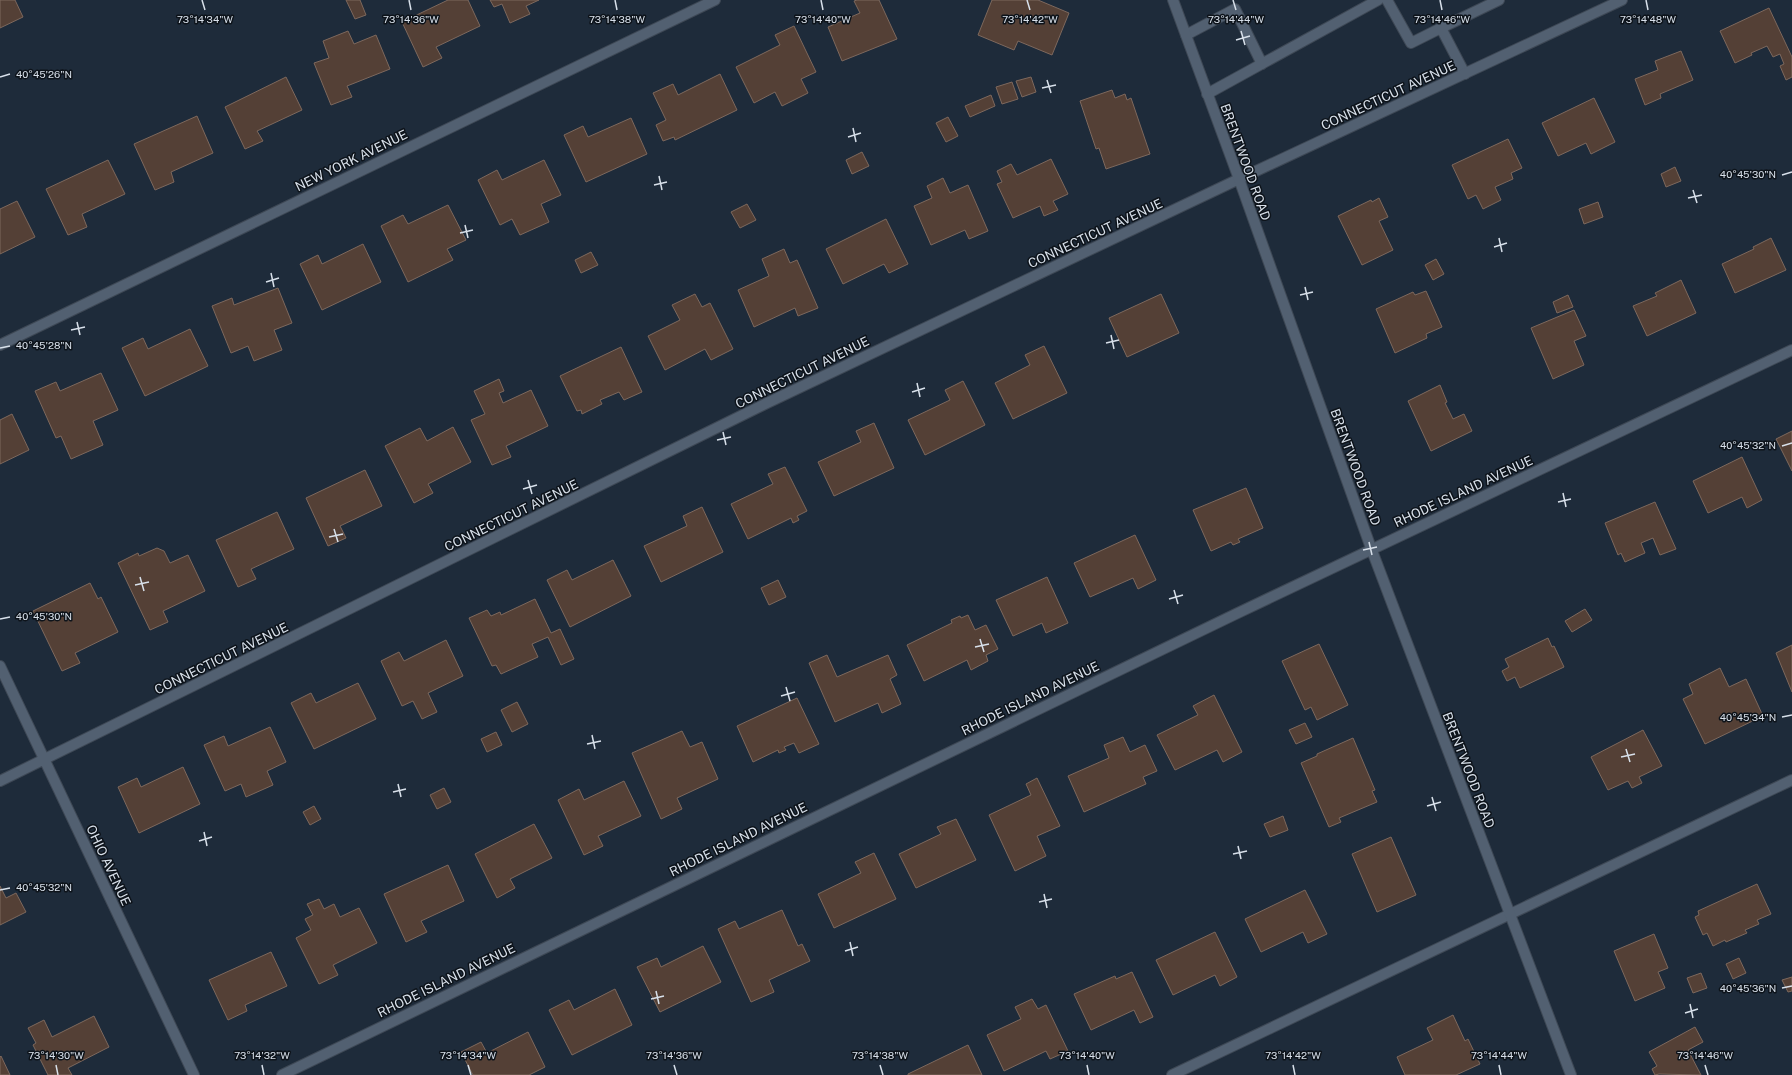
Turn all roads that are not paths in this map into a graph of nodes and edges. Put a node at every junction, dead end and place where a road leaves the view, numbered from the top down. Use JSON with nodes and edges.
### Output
{"nodes":[{"id":1,"x":715,"y":0,"type":"edge"},
{"id":2,"x":1173,"y":0,"type":"edge"},
{"id":3,"x":1378,"y":0,"type":"edge"},
{"id":4,"x":1387,"y":0,"type":"edge"},
{"id":5,"x":1499,"y":0,"type":"edge"},
{"id":6,"x":1622,"y":0,"type":"edge"},
{"id":7,"x":1236,"y":5,"type":"edge"},
{"id":8,"x":1441,"y":28,"type":"junction"},
{"id":9,"x":1186,"y":35,"type":"junction"},
{"id":10,"x":1262,"y":64,"type":"junction"},
{"id":11,"x":1465,"y":74,"type":"junction"},
{"id":12,"x":1207,"y":94,"type":"junction"},
{"id":13,"x":1239,"y":179,"type":"junction"},
{"id":14,"x":0,"y":345,"type":"edge"},
{"id":15,"x":1792,"y":350,"type":"edge"},
{"id":16,"x":1372,"y":548,"type":"junction"},
{"id":17,"x":0,"y":666,"type":"edge"},
{"id":18,"x":45,"y":760,"type":"junction"},
{"id":19,"x":1792,"y":780,"type":"edge"},
{"id":20,"x":0,"y":781,"type":"edge"},
{"id":21,"x":1510,"y":914,"type":"junction"},
{"id":22,"x":194,"y":1075,"type":"edge"},
{"id":23,"x":282,"y":1075,"type":"edge"},
{"id":24,"x":1172,"y":1075,"type":"edge"},
{"id":25,"x":1571,"y":1075,"type":"edge"}],
"edges":[{"from":1,"to":14,"type":"street","name":"NEW YORK AVENUE"},
{"from":2,"to":9,"type":"street","name":"BRENTWOOD ROAD"},
{"from":3,"to":10,"type":"street"},
{"from":4,"to":8,"type":"street"},
{"from":5,"to":8,"type":"street"},
{"from":6,"to":11,"type":"street","name":"CONNECTICUT AVENUE"},
{"from":7,"to":9,"type":"street"},
{"from":7,"to":10,"type":"street"},
{"from":8,"to":11,"type":"street"},
{"from":9,"to":12,"type":"street","name":"BRENTWOOD ROAD"},
{"from":10,"to":12,"type":"street"},
{"from":11,"to":13,"type":"street","name":"CONNECTICUT AVENUE"},
{"from":12,"to":13,"type":"street","name":"BRENTWOOD ROAD"},
{"from":13,"to":16,"type":"street","name":"BRENTWOOD ROAD"},
{"from":13,"to":18,"type":"street","name":"CONNECTICUT AVENUE"},
{"from":15,"to":16,"type":"street","name":"RHODE ISLAND AVENUE"},
{"from":16,"to":21,"type":"street","name":"BRENTWOOD ROAD"},
{"from":16,"to":23,"type":"street","name":"RHODE ISLAND AVENUE"},
{"from":17,"to":18,"type":"street","name":"OHIO AVENUE"},
{"from":18,"to":20,"type":"street","name":"CONNECTICUT AVENUE"},
{"from":18,"to":22,"type":"street","name":"OHIO AVENUE"},
{"from":19,"to":21,"type":"street"},
{"from":21,"to":24,"type":"street"},
{"from":21,"to":25,"type":"street","name":"BRENTWOOD ROAD"}]}
